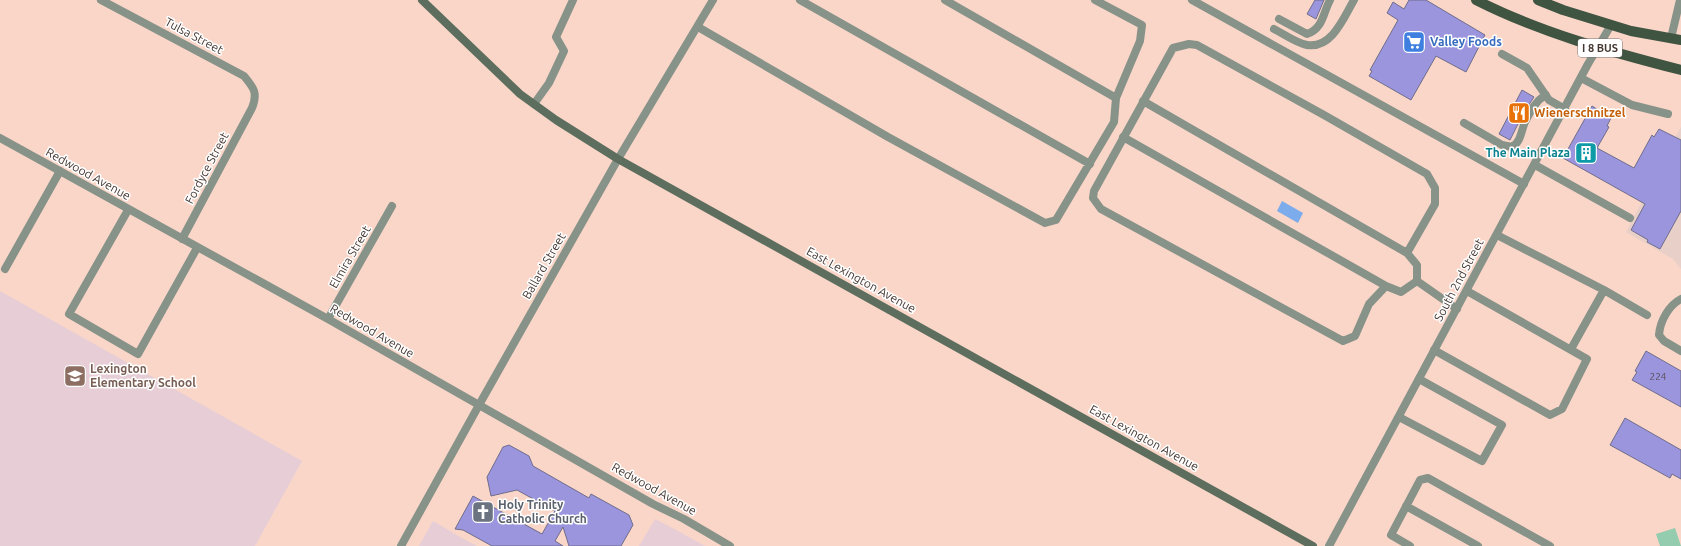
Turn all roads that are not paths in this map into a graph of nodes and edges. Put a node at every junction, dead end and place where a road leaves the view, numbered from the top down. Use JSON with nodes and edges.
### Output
{"nodes":[{"id":1,"x":101,"y":0,"type":"edge"},
{"id":2,"x":422,"y":0,"type":"edge"},
{"id":3,"x":573,"y":0,"type":"edge"},
{"id":4,"x":713,"y":0,"type":"edge"},
{"id":5,"x":800,"y":0,"type":"edge"},
{"id":6,"x":945,"y":0,"type":"edge"},
{"id":7,"x":1096,"y":0,"type":"edge"},
{"id":8,"x":1192,"y":0,"type":"edge"},
{"id":9,"x":1330,"y":0,"type":"edge"},
{"id":10,"x":1354,"y":0,"type":"edge"},
{"id":11,"x":1476,"y":0,"type":"edge"},
{"id":12,"x":1538,"y":0,"type":"edge"},
{"id":13,"x":1680,"y":0,"type":"edge"},
{"id":14,"x":1279,"y":19,"type":"dead end"},
{"id":15,"x":1611,"y":25,"type":"junction"},
{"id":16,"x":698,"y":26,"type":"junction"},
{"id":17,"x":1274,"y":29,"type":"dead end"},
{"id":18,"x":1671,"y":38,"type":"junction"},
{"id":19,"x":1681,"y":40,"type":"edge"},
{"id":20,"x":1598,"y":48,"type":"junction"},
{"id":21,"x":1502,"y":54,"type":"dead end"},
{"id":22,"x":1681,"y":70,"type":"edge"},
{"id":23,"x":1581,"y":78,"type":"junction"},
{"id":24,"x":1546,"y":94,"type":"junction"},
{"id":25,"x":1116,"y":98,"type":"junction"},
{"id":26,"x":1143,"y":101,"type":"junction"},
{"id":27,"x":534,"y":104,"type":"junction"},
{"id":28,"x":252,"y":108,"type":"joint"},
{"id":29,"x":1565,"y":109,"type":"junction"},
{"id":30,"x":1668,"y":114,"type":"dead end"},
{"id":31,"x":1464,"y":123,"type":"dead end"},
{"id":32,"x":1123,"y":137,"type":"junction"},
{"id":33,"x":0,"y":138,"type":"edge"},
{"id":34,"x":618,"y":159,"type":"junction"},
{"id":35,"x":1090,"y":164,"type":"junction"},
{"id":36,"x":1534,"y":165,"type":"junction"},
{"id":37,"x":60,"y":171,"type":"junction"},
{"id":38,"x":1524,"y":184,"type":"junction"},
{"id":39,"x":392,"y":206,"type":"dead end"},
{"id":40,"x":128,"y":210,"type":"junction"},
{"id":41,"x":1630,"y":218,"type":"dead end"},
{"id":42,"x":1497,"y":235,"type":"junction"},
{"id":43,"x":182,"y":239,"type":"junction"},
{"id":44,"x":197,"y":248,"type":"junction"},
{"id":45,"x":1407,"y":253,"type":"junction"},
{"id":46,"x":5,"y":269,"type":"dead end"},
{"id":47,"x":1417,"y":282,"type":"junction"},
{"id":48,"x":1386,"y":286,"type":"junction"},
{"id":49,"x":1604,"y":290,"type":"junction"},
{"id":50,"x":1467,"y":291,"type":"junction"},
{"id":51,"x":1681,"y":300,"type":"edge"},
{"id":52,"x":1457,"y":309,"type":"junction"},
{"id":53,"x":1647,"y":315,"type":"dead end"},
{"id":54,"x":328,"y":319,"type":"junction"},
{"id":55,"x":1571,"y":349,"type":"junction"},
{"id":56,"x":1434,"y":350,"type":"junction"},
{"id":57,"x":1681,"y":351,"type":"edge"},
{"id":58,"x":1419,"y":379,"type":"junction"},
{"id":59,"x":479,"y":405,"type":"junction"},
{"id":60,"x":1399,"y":417,"type":"junction"},
{"id":61,"x":1406,"y":506,"type":"junction"},
{"id":62,"x":401,"y":546,"type":"edge"},
{"id":63,"x":730,"y":546,"type":"edge"},
{"id":64,"x":1313,"y":546,"type":"edge"},
{"id":65,"x":1329,"y":546,"type":"edge"},
{"id":66,"x":1410,"y":546,"type":"edge"},
{"id":67,"x":1478,"y":546,"type":"edge"},
{"id":68,"x":1550,"y":546,"type":"edge"}],
"edges":[{"from":1,"to":28,"type":"street","name":"Tulsa Street"},
{"from":2,"to":27,"type":"street","name":"East Lexington Avenue"},
{"from":3,"to":27,"type":"street"},
{"from":4,"to":16,"type":"street","name":"Ballard Street"},
{"from":5,"to":35,"type":"street"},
{"from":6,"to":25,"type":"street"},
{"from":7,"to":25,"type":"street"},
{"from":8,"to":38,"type":"street"},
{"from":9,"to":14,"type":"street"},
{"from":10,"to":17,"type":"street"},
{"from":11,"to":20,"type":"main road","number":"I 8 BUS"},
{"from":12,"to":15,"type":"main road","number":"I 8 BUS"},
{"from":13,"to":18,"type":"street"},
{"from":15,"to":18,"type":"main road","number":"I 8 BUS"},
{"from":15,"to":20,"type":"street","name":"South 2nd Street"},
{"from":16,"to":34,"type":"street","name":"Ballard Street"},
{"from":16,"to":35,"type":"street"},
{"from":18,"to":19,"type":"main road","number":"I 8 BUS"},
{"from":20,"to":22,"type":"main road","number":"I 8 BUS"},
{"from":20,"to":23,"type":"street","name":"South 2nd Street"},
{"from":21,"to":24,"type":"street"},
{"from":23,"to":29,"type":"street","name":"South 2nd Street"},
{"from":23,"to":30,"type":"street"},
{"from":24,"to":29,"type":"street"},
{"from":24,"to":31,"type":"street"},
{"from":25,"to":35,"type":"street"},
{"from":26,"to":32,"type":"street"},
{"from":26,"to":45,"type":"street"},
{"from":26,"to":45,"type":"street"},
{"from":27,"to":34,"type":"street","name":"East Lexington Avenue"},
{"from":28,"to":43,"type":"street","name":"Fordyce Street"},
{"from":29,"to":36,"type":"street","name":"South 2nd Street"},
{"from":32,"to":48,"type":"street"},
{"from":32,"to":48,"type":"street"},
{"from":33,"to":37,"type":"street","name":"Redwood Avenue"},
{"from":34,"to":59,"type":"street","name":"Ballard Street"},
{"from":34,"to":64,"type":"street","name":"East Lexington Avenue"},
{"from":36,"to":38,"type":"street","name":"South 2nd Street"},
{"from":36,"to":41,"type":"street"},
{"from":37,"to":40,"type":"street","name":"Redwood Avenue"},
{"from":37,"to":46,"type":"street"},
{"from":38,"to":42,"type":"street","name":"South 2nd Street"},
{"from":39,"to":54,"type":"street","name":"Elmira Street"},
{"from":40,"to":43,"type":"street","name":"Redwood Avenue"},
{"from":40,"to":44,"type":"street"},
{"from":42,"to":49,"type":"street"},
{"from":42,"to":50,"type":"street","name":"South 2nd Street"},
{"from":43,"to":44,"type":"street","name":"Redwood Avenue"},
{"from":44,"to":54,"type":"street","name":"Redwood Avenue"},
{"from":45,"to":47,"type":"street"},
{"from":47,"to":48,"type":"street"},
{"from":47,"to":52,"type":"street"},
{"from":49,"to":53,"type":"street"},
{"from":49,"to":55,"type":"street"},
{"from":50,"to":52,"type":"street","name":"South 2nd Street"},
{"from":50,"to":55,"type":"street"},
{"from":51,"to":57,"type":"street"},
{"from":52,"to":56,"type":"street","name":"South 2nd Street"},
{"from":54,"to":59,"type":"street","name":"Redwood Avenue"},
{"from":55,"to":56,"type":"street"},
{"from":56,"to":58,"type":"street","name":"South 2nd Street"},
{"from":58,"to":60,"type":"street","name":"South 2nd Street"},
{"from":58,"to":60,"type":"street"},
{"from":59,"to":62,"type":"street","name":"Ballard Street"},
{"from":59,"to":63,"type":"street","name":"Redwood Avenue"},
{"from":60,"to":65,"type":"street","name":"South 2nd Street"},
{"from":61,"to":66,"type":"street"},
{"from":61,"to":67,"type":"street"},
{"from":61,"to":68,"type":"street"}]}
